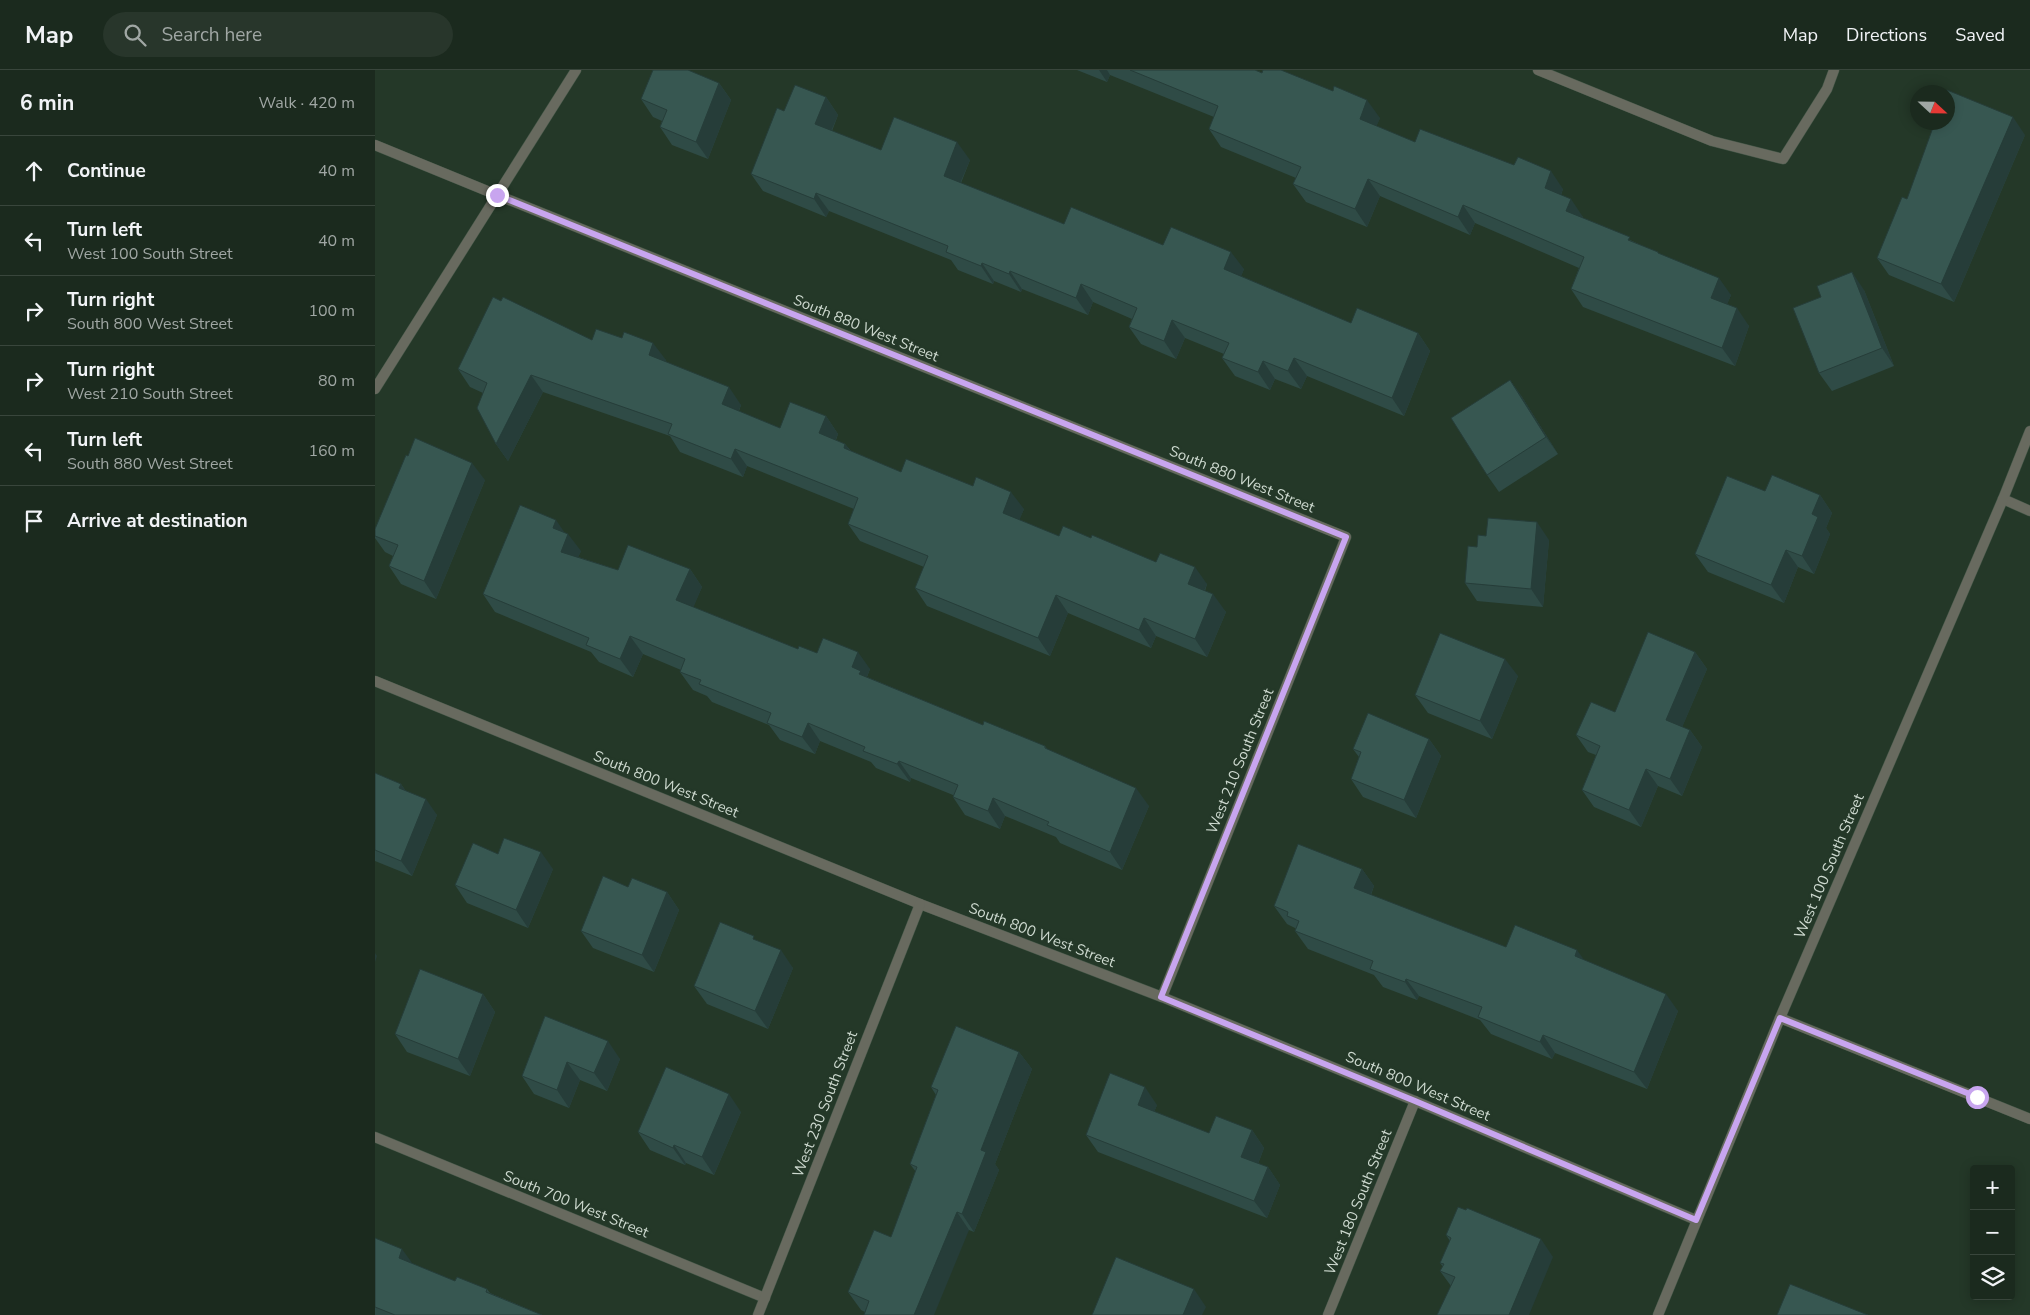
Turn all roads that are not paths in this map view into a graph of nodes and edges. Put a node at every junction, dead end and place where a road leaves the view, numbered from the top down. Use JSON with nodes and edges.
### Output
{"nodes":[{"id":1,"x":576,"y":70,"type":"edge"},
{"id":2,"x":1538,"y":70,"type":"edge"},
{"id":3,"x":1834,"y":70,"type":"edge"},
{"id":4,"x":375,"y":144,"type":"edge"},
{"id":5,"x":497,"y":195,"type":"junction"},
{"id":6,"x":375,"y":388,"type":"edge"},
{"id":7,"x":2030,"y":431,"type":"edge"},
{"id":8,"x":2003,"y":499,"type":"junction"},
{"id":9,"x":2030,"y":511,"type":"edge"},
{"id":10,"x":1346,"y":537,"type":"joint"},
{"id":11,"x":375,"y":681,"type":"edge"},
{"id":12,"x":919,"y":904,"type":"junction"},
{"id":13,"x":1161,"y":997,"type":"junction"},
{"id":14,"x":1780,"y":1018,"type":"junction"},
{"id":15,"x":1415,"y":1101,"type":"junction"},
{"id":16,"x":2030,"y":1119,"type":"edge"},
{"id":17,"x":375,"y":1137,"type":"edge"},
{"id":18,"x":1696,"y":1220,"type":"junction"},
{"id":19,"x":765,"y":1298,"type":"junction"},
{"id":20,"x":758,"y":1315,"type":"edge"},
{"id":21,"x":1327,"y":1315,"type":"edge"},
{"id":22,"x":1658,"y":1315,"type":"edge"}],
"edges":[{"from":1,"to":5,"type":"street"},
{"from":2,"to":3,"type":"street"},
{"from":4,"to":5,"type":"street","name":"South 880 West Street"},
{"from":5,"to":6,"type":"street"},
{"from":5,"to":10,"type":"street","name":"South 880 West Street"},
{"from":7,"to":8,"type":"street","name":"West 100 South Street"},
{"from":8,"to":9,"type":"street"},
{"from":8,"to":14,"type":"street","name":"West 100 South Street"},
{"from":10,"to":13,"type":"street","name":"West 210 South Street"},
{"from":11,"to":12,"type":"street","name":"South 800 West Street"},
{"from":12,"to":13,"type":"street","name":"South 800 West Street"},
{"from":12,"to":19,"type":"street","name":"West 230 South Street"},
{"from":13,"to":15,"type":"street","name":"South 800 West Street"},
{"from":14,"to":16,"type":"street"},
{"from":14,"to":18,"type":"street","name":"West 100 South Street"},
{"from":15,"to":18,"type":"street","name":"South 800 West Street"},
{"from":15,"to":21,"type":"street","name":"West 180 South Street"},
{"from":17,"to":19,"type":"street","name":"South 700 West Street"},
{"from":18,"to":22,"type":"street","name":"West 100 South Street"},
{"from":19,"to":20,"type":"street","name":"West 230 South Street"}]}
